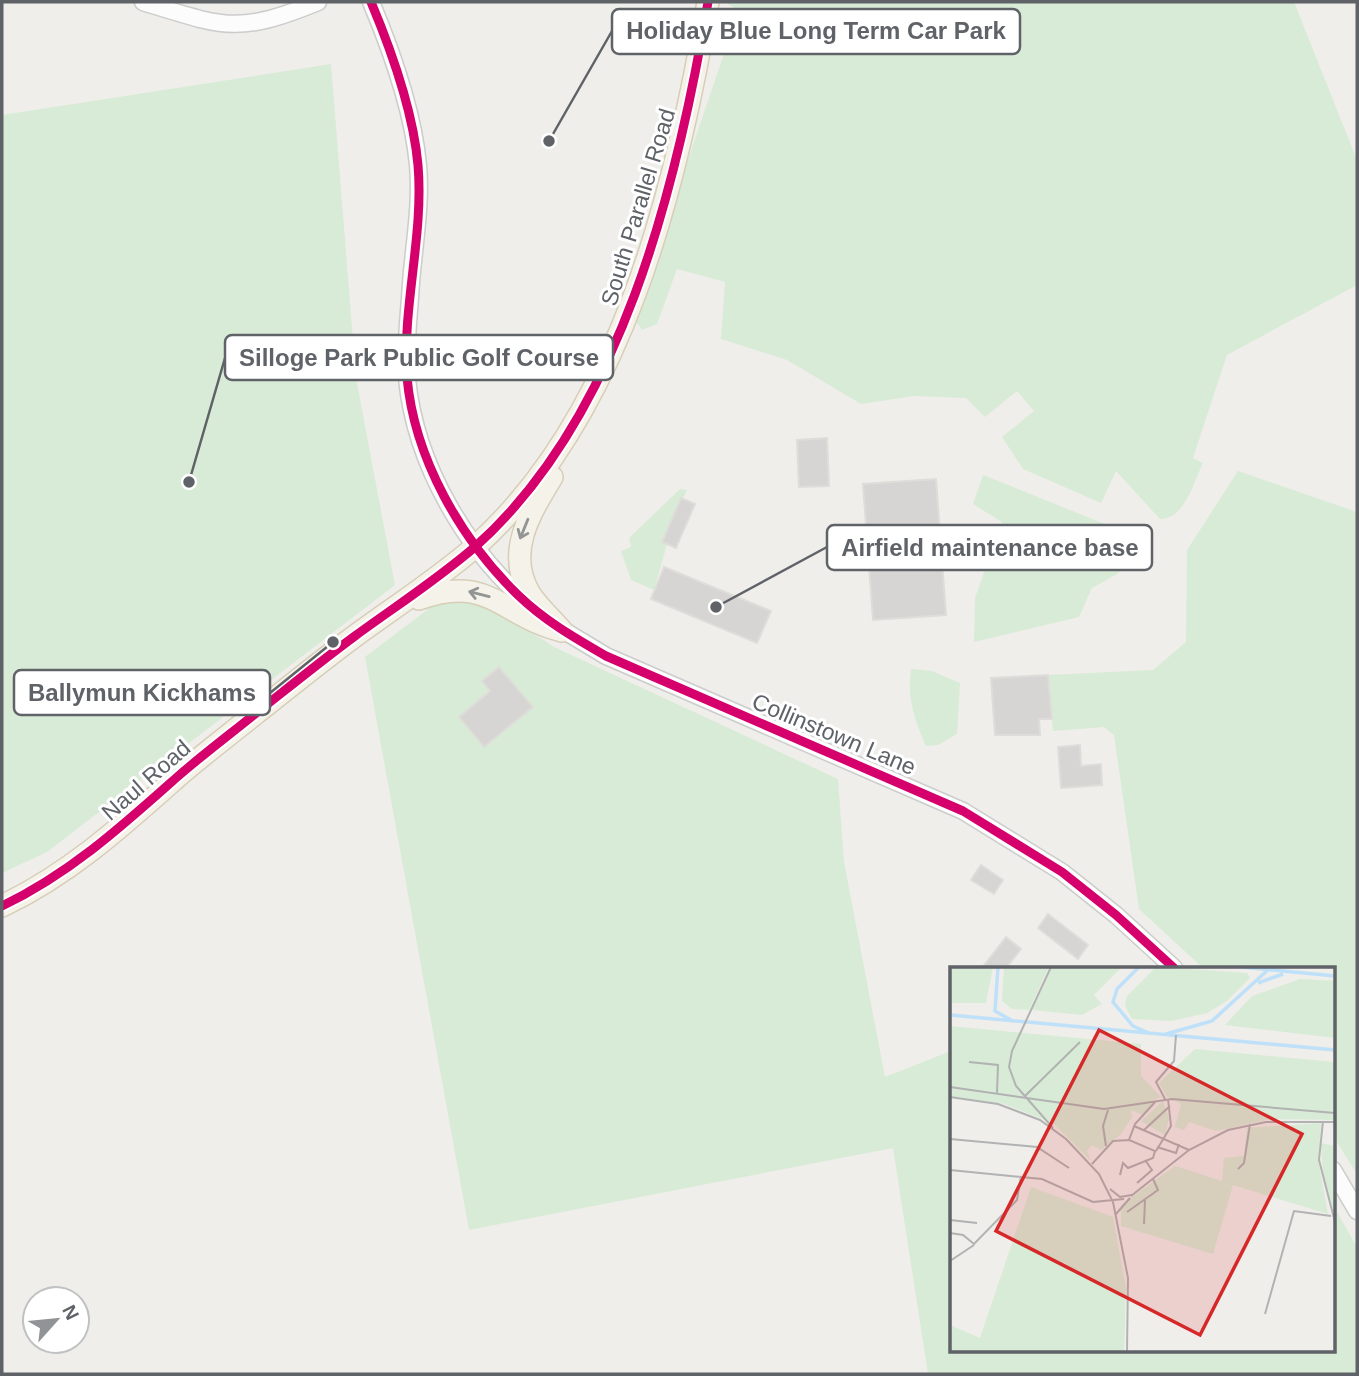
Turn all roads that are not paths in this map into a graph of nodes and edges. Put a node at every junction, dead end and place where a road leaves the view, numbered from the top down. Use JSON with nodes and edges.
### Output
{"nodes":[{"id":1,"x":143,"y":2,"type":"edge"},
{"id":2,"x":318,"y":2,"type":"edge"},
{"id":3,"x":371,"y":2,"type":"edge"},
{"id":4,"x":708,"y":2,"type":"edge"},
{"id":5,"x":574,"y":424,"type":"junction"},
{"id":6,"x":475,"y":546,"type":"junction"},
{"id":7,"x":404,"y":604,"type":"junction"},
{"id":8,"x":562,"y":631,"type":"junction"},
{"id":9,"x":2,"y":906,"type":"edge"},
{"id":10,"x":1173,"y":967,"type":"edge"},
{"id":11,"x":1334,"y":1172,"type":"edge"},
{"id":12,"x":1357,"y":1210,"type":"edge"}],
"edges":[{"from":1,"to":2,"type":"street"},
{"from":3,"to":6,"type":"street","name":"Collinstown Lane"},
{"from":4,"to":5,"type":"main road","name":"South Parallel Road"},
{"from":5,"to":6,"type":"main road","name":"South Parallel Road"},
{"from":5,"to":8,"type":"main road","one_way":true},
{"from":6,"to":7,"type":"main road","name":"Naul Road"},
{"from":6,"to":8,"type":"street","name":"Collinstown Lane"},
{"from":8,"to":7,"type":"main road","one_way":true},
{"from":7,"to":9,"type":"main road","name":"Naul Road"},
{"from":8,"to":10,"type":"street","name":"Collinstown Lane"},
{"from":11,"to":12,"type":"street"}]}
